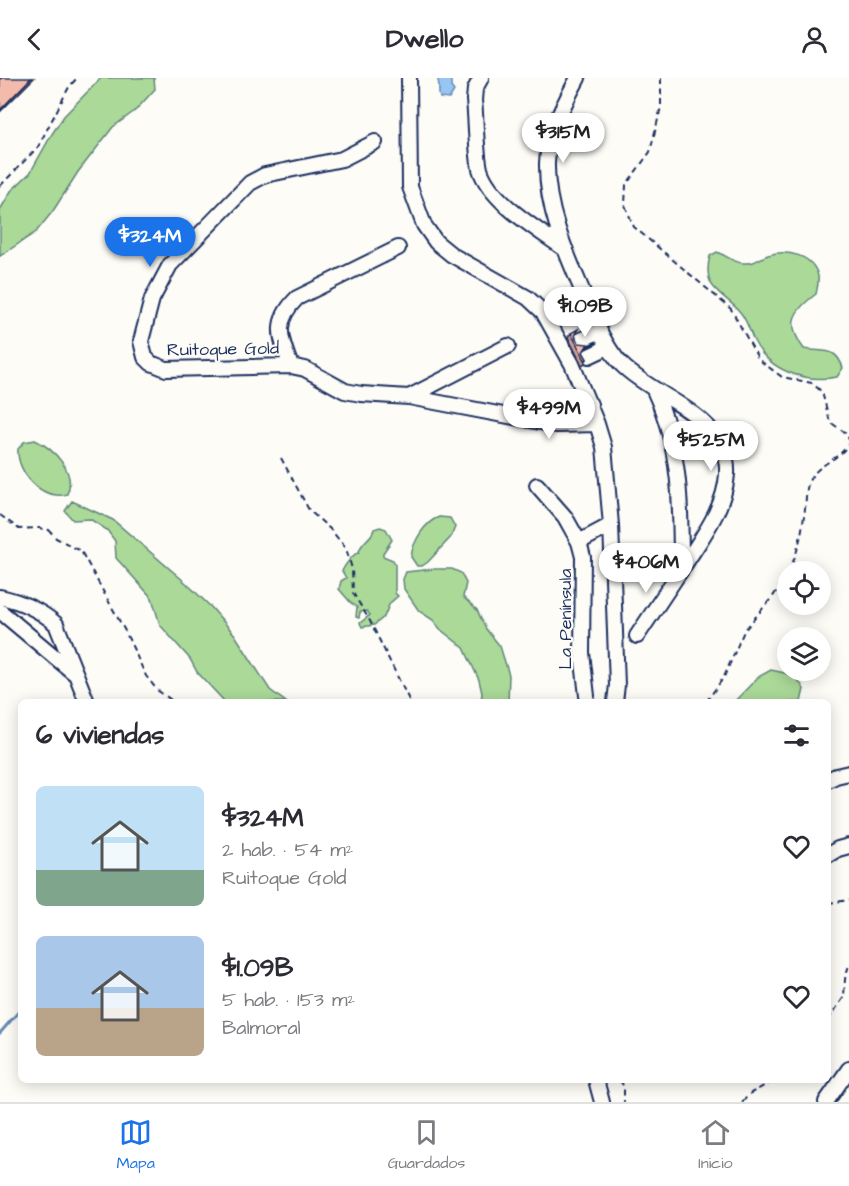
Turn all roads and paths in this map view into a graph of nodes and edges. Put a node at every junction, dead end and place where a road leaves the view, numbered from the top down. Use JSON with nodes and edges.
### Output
{"nodes":[{"id":1,"x":77,"y":78,"type":"edge"},
{"id":2,"x":409,"y":78,"type":"edge"},
{"id":3,"x":481,"y":78,"type":"edge"},
{"id":4,"x":578,"y":78,"type":"edge"},
{"id":5,"x":661,"y":78,"type":"edge"},
{"id":6,"x":375,"y":142,"type":"dead end"},
{"id":7,"x":0,"y":186,"type":"edge"},
{"id":8,"x":398,"y":248,"type":"dead end"},
{"id":9,"x":566,"y":250,"type":"junction"},
{"id":10,"x":600,"y":332,"type":"junction"},
{"id":11,"x":572,"y":344,"type":"junction"},
{"id":12,"x":508,"y":346,"type":"dead end"},
{"id":13,"x":608,"y":347,"type":"junction"},
{"id":14,"x":580,"y":360,"type":"junction"},
{"id":15,"x":291,"y":366,"type":"junction"},
{"id":16,"x":654,"y":390,"type":"junction"},
{"id":17,"x":409,"y":397,"type":"junction"},
{"id":18,"x":590,"y":404,"type":"junction"},
{"id":19,"x":505,"y":415,"type":"junction"},
{"id":20,"x":597,"y":424,"type":"junction"},
{"id":21,"x":849,"y":441,"type":"edge"},
{"id":22,"x":281,"y":458,"type":"dead end"},
{"id":23,"x":537,"y":485,"type":"dead end"},
{"id":24,"x":0,"y":515,"type":"edge"},
{"id":25,"x":611,"y":525,"type":"junction"},
{"id":26,"x":579,"y":542,"type":"junction"},
{"id":27,"x":795,"y":561,"type":"edge"},
{"id":28,"x":681,"y":569,"type":"junction"},
{"id":29,"x":777,"y":590,"type":"edge"},
{"id":30,"x":0,"y":597,"type":"edge"},
{"id":31,"x":0,"y":611,"type":"edge"},
{"id":32,"x":637,"y":636,"type":"dead end"},
{"id":33,"x":77,"y":675,"type":"junction"},
{"id":34,"x":587,"y":696,"type":"dead end"},
{"id":35,"x":86,"y":699,"type":"edge"},
{"id":36,"x":170,"y":699,"type":"edge"},
{"id":37,"x":409,"y":699,"type":"edge"},
{"id":38,"x":615,"y":699,"type":"edge"},
{"id":39,"x":708,"y":699,"type":"edge"},
{"id":40,"x":849,"y":773,"type":"edge"},
{"id":41,"x":831,"y":778,"type":"edge"},
{"id":42,"x":849,"y":846,"type":"edge"},
{"id":43,"x":831,"y":853,"type":"edge"},
{"id":44,"x":849,"y":900,"type":"edge"},
{"id":45,"x":831,"y":903,"type":"edge"},
{"id":46,"x":849,"y":965,"type":"edge"},
{"id":47,"x":831,"y":1016,"type":"edge"},
{"id":48,"x":849,"y":1070,"type":"edge"},
{"id":49,"x":597,"y":1083,"type":"edge"},
{"id":50,"x":622,"y":1083,"type":"edge"},
{"id":51,"x":769,"y":1083,"type":"edge"},
{"id":52,"x":602,"y":1102,"type":"edge"},
{"id":53,"x":624,"y":1102,"type":"edge"},
{"id":54,"x":742,"y":1102,"type":"edge"},
{"id":55,"x":826,"y":1102,"type":"edge"}],
"edges":[{"from":1,"to":7,"type":"path"},
{"from":2,"to":11,"type":"street"},
{"from":3,"to":9,"type":"street"},
{"from":4,"to":9,"type":"street"},
{"from":5,"to":21,"type":"path"},
{"from":6,"to":15,"type":"street","name":"Ruitoque Gold"},
{"from":8,"to":15,"type":"street","name":"Ruitoque Gold"},
{"from":9,"to":10,"type":"street"},
{"from":10,"to":11,"type":"street"},
{"from":10,"to":13,"type":"street"},
{"from":11,"to":14,"type":"street"},
{"from":12,"to":17,"type":"street"},
{"from":13,"to":14,"type":"street"},
{"from":13,"to":16,"type":"street"},
{"from":14,"to":18,"type":"street"},
{"from":15,"to":17,"type":"street","name":"Ruitoque Gold"},
{"from":16,"to":28,"type":"street"},
{"from":16,"to":28,"type":"street"},
{"from":17,"to":19,"type":"street","name":"Ruitoque Gold"},
{"from":18,"to":19,"type":"street","name":"Ruitoque Gold"},
{"from":18,"to":20,"type":"street"},
{"from":19,"to":20,"type":"street","name":"Ruitoque Gold"},
{"from":20,"to":25,"type":"street"},
{"from":21,"to":27,"type":"path"},
{"from":22,"to":37,"type":"path"},
{"from":23,"to":26,"type":"street","name":"La Península"},
{"from":24,"to":36,"type":"path"},
{"from":25,"to":26,"type":"street"},
{"from":25,"to":38,"type":"street"},
{"from":26,"to":34,"type":"street","name":"La Península"},
{"from":28,"to":32,"type":"street"},
{"from":29,"to":39,"type":"path"},
{"from":30,"to":33,"type":"street"},
{"from":31,"to":33,"type":"street"},
{"from":33,"to":35,"type":"street"},
{"from":40,"to":41,"type":"street"},
{"from":42,"to":43,"type":"street"},
{"from":44,"to":45,"type":"path"},
{"from":46,"to":47,"type":"path"},
{"from":48,"to":55,"type":"street"},
{"from":49,"to":52,"type":"street"},
{"from":50,"to":53,"type":"path"},
{"from":51,"to":54,"type":"path"}]}
